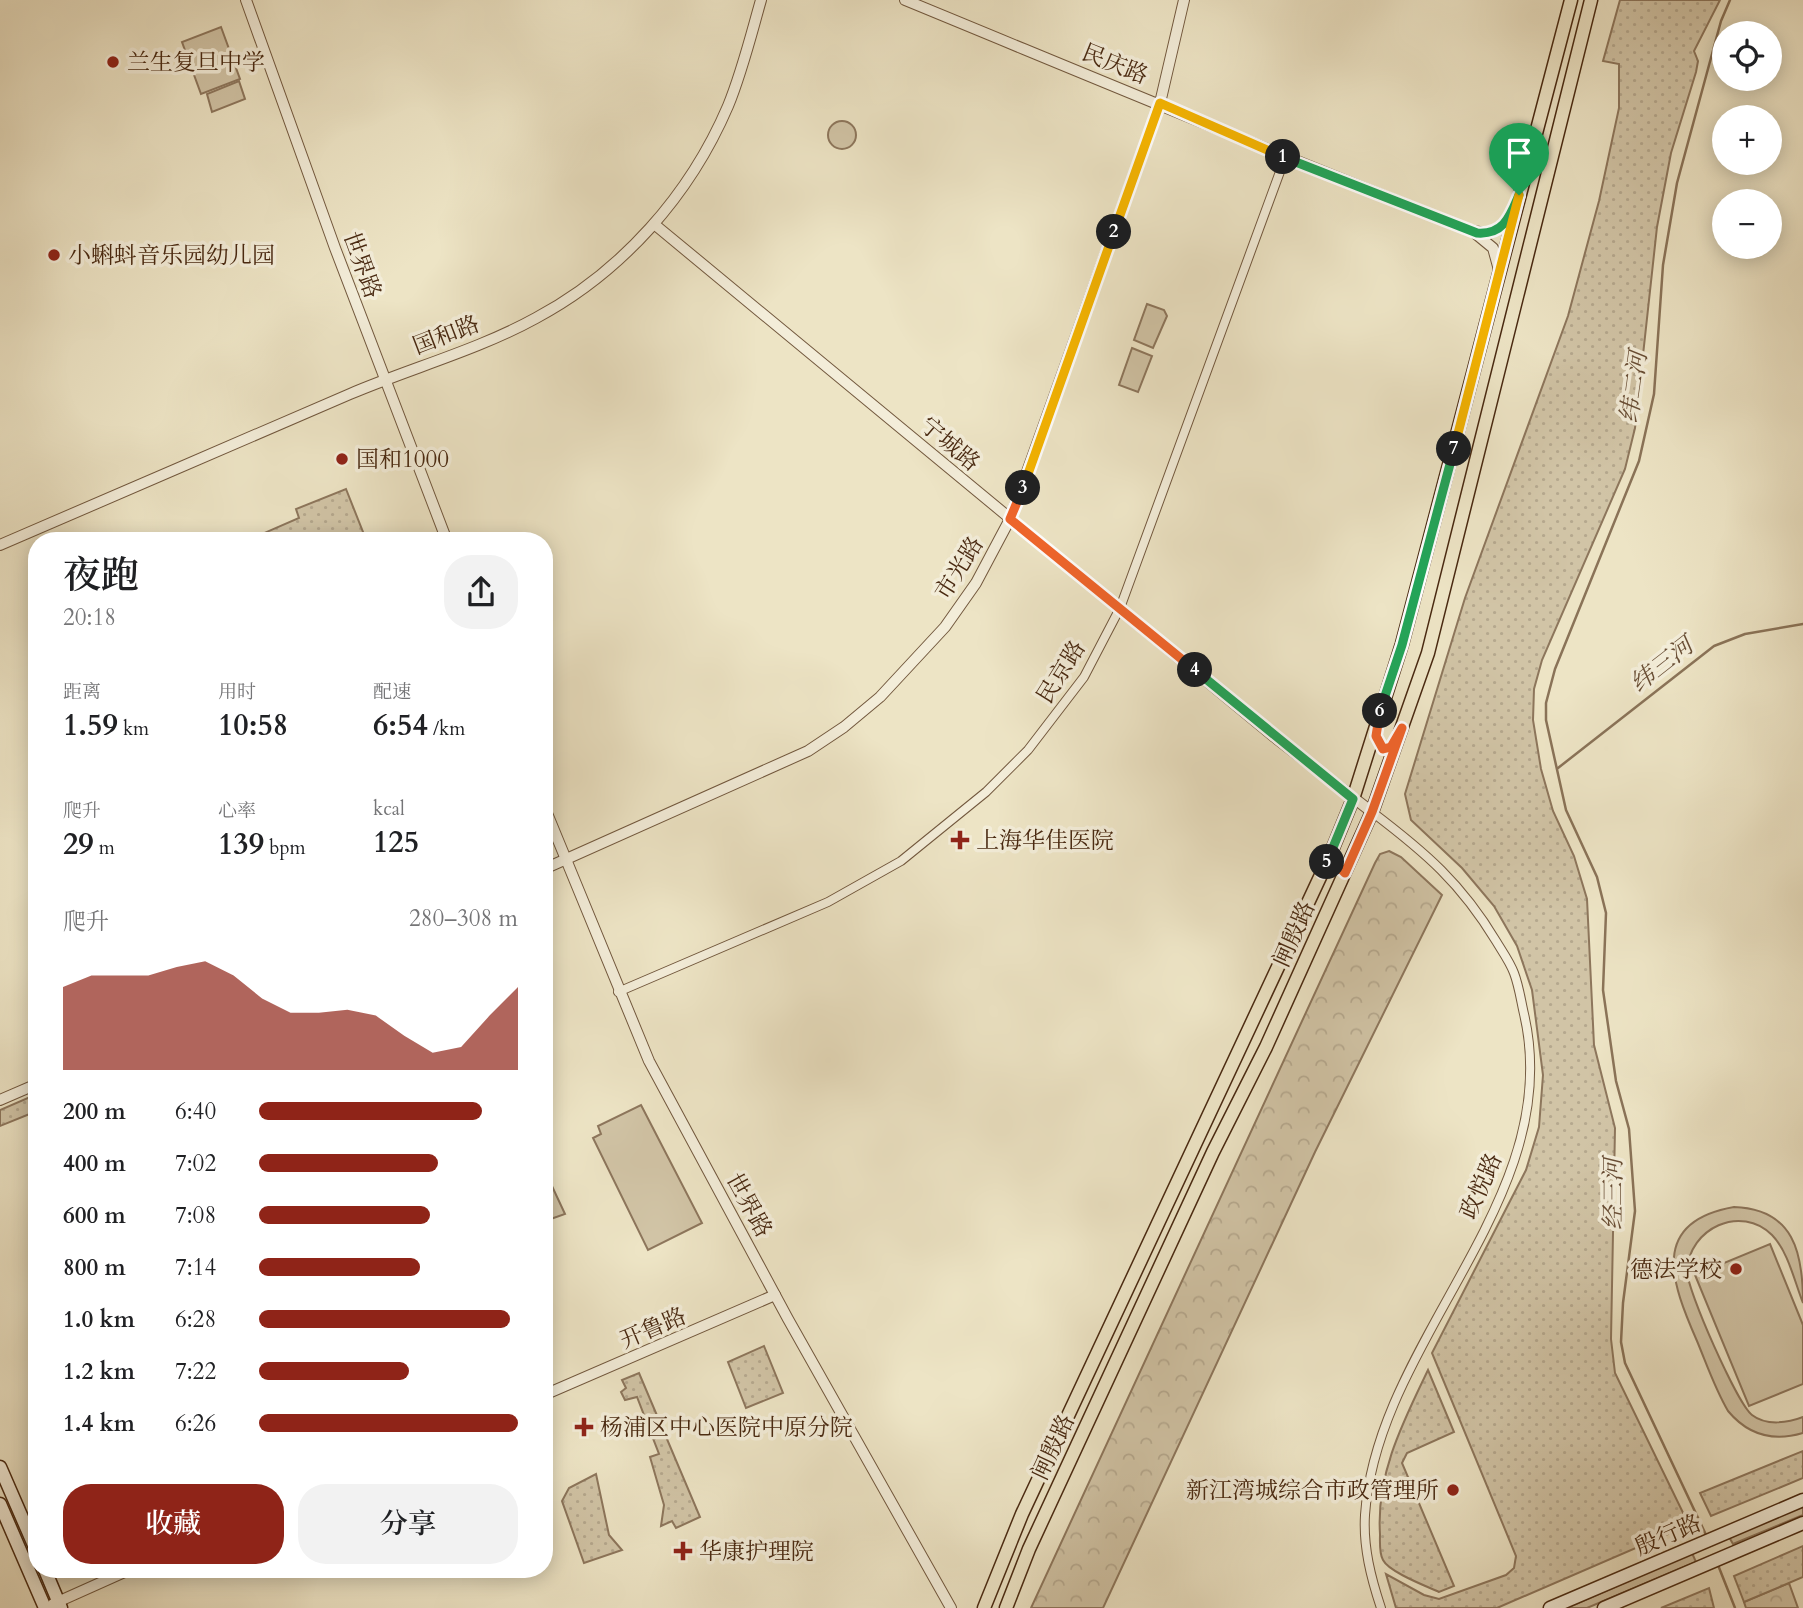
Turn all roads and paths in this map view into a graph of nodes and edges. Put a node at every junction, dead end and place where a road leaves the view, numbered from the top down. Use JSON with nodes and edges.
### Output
{"nodes":[{"id":1,"x":246,"y":0,"type":"edge"},
{"id":2,"x":761,"y":0,"type":"edge"},
{"id":3,"x":905,"y":0,"type":"edge"},
{"id":4,"x":1184,"y":0,"type":"edge"},
{"id":5,"x":1571,"y":0,"type":"edge"},
{"id":6,"x":1591,"y":0,"type":"edge"},
{"id":7,"x":1160,"y":103,"type":"junction"},
{"id":8,"x":1285,"y":158,"type":"junction"},
{"id":9,"x":1519,"y":195,"type":"junction"},
{"id":10,"x":654,"y":223,"type":"junction"},
{"id":11,"x":1467,"y":229,"type":"junction"},
{"id":12,"x":1498,"y":279,"type":"junction"},
{"id":13,"x":386,"y":379,"type":"junction"},
{"id":14,"x":1010,"y":519,"type":"junction"},
{"id":15,"x":30,"y":532,"type":"edge"},
{"id":16,"x":444,"y":532,"type":"edge"},
{"id":17,"x":28,"y":533,"type":"edge"},
{"id":18,"x":0,"y":545,"type":"edge"},
{"id":19,"x":1121,"y":608,"type":"junction"},
{"id":20,"x":1377,"y":719,"type":"junction"},
{"id":21,"x":1402,"y":728,"type":"junction"},
{"id":22,"x":1353,"y":799,"type":"junction"},
{"id":23,"x":1372,"y":812,"type":"junction"},
{"id":24,"x":553,"y":829,"type":"edge"},
{"id":25,"x":565,"y":860,"type":"junction"},
{"id":26,"x":553,"y":865,"type":"edge"},
{"id":27,"x":1322,"y":873,"type":"junction"},
{"id":28,"x":1345,"y":873,"type":"junction"},
{"id":29,"x":618,"y":992,"type":"junction"},
{"id":30,"x":28,"y":1088,"type":"edge"},
{"id":31,"x":0,"y":1100,"type":"edge"},
{"id":32,"x":775,"y":1295,"type":"junction"},
{"id":33,"x":553,"y":1391,"type":"edge"},
{"id":34,"x":0,"y":1467,"type":"edge"},
{"id":35,"x":1803,"y":1500,"type":"edge"},
{"id":36,"x":0,"y":1504,"type":"edge"},
{"id":37,"x":1803,"y":1522,"type":"edge"},
{"id":38,"x":28,"y":1531,"type":"edge"},
{"id":39,"x":28,"y":1570,"type":"edge"},
{"id":40,"x":31,"y":1578,"type":"edge"},
{"id":41,"x":48,"y":1578,"type":"edge"},
{"id":42,"x":114,"y":1578,"type":"edge"},
{"id":43,"x":60,"y":1605,"type":"edge"},
{"id":44,"x":44,"y":1608,"type":"edge"},
{"id":45,"x":951,"y":1608,"type":"edge"},
{"id":46,"x":984,"y":1608,"type":"edge"},
{"id":47,"x":1006,"y":1608,"type":"edge"},
{"id":48,"x":1381,"y":1608,"type":"edge"},
{"id":49,"x":1550,"y":1608,"type":"edge"},
{"id":50,"x":1604,"y":1608,"type":"edge"}],
"edges":[{"from":1,"to":13,"type":"street","name":"世界路"},
{"from":2,"to":10,"type":"street","name":"国和路"},
{"from":3,"to":7,"type":"street","name":"民庆路"},
{"from":4,"to":7,"type":"street","name":"市光路"},
{"from":5,"to":9,"type":"main road","name":"闸殷路"},
{"from":6,"to":21,"type":"main road","name":"闸殷路"},
{"from":7,"to":8,"type":"street","name":"民庆路"},
{"from":7,"to":14,"type":"street","name":"市光路"},
{"from":8,"to":11,"type":"street","name":"民庆路"},
{"from":8,"to":19,"type":"street","name":"民京路"},
{"from":9,"to":11,"type":"street","name":"民庆路"},
{"from":9,"to":12,"type":"main road","name":"闸殷路"},
{"from":10,"to":13,"type":"street","name":"国和路"},
{"from":10,"to":14,"type":"street","name":"宁城路"},
{"from":11,"to":12,"type":"street","name":"民庆路"},
{"from":12,"to":20,"type":"main road","name":"闸殷路"},
{"from":13,"to":15,"type":"street","name":"国和路"},
{"from":13,"to":16,"type":"street","name":"世界路"},
{"from":14,"to":19,"type":"street","name":"宁城路"},
{"from":14,"to":25,"type":"street","name":"市光路"},
{"from":17,"to":18,"type":"street","name":"国和路"},
{"from":19,"to":22,"type":"street","name":"宁城路"},
{"from":19,"to":29,"type":"street","name":"民京路"},
{"from":20,"to":21,"type":"main road"},
{"from":20,"to":22,"type":"main road","name":"闸殷路"},
{"from":21,"to":23,"type":"main road","name":"闸殷路"},
{"from":22,"to":23,"type":"street","name":"宁城路"},
{"from":22,"to":27,"type":"main road","name":"闸殷路"},
{"from":23,"to":28,"type":"main road","name":"闸殷路"},
{"from":23,"to":48,"type":"street","name":"政悦路"},
{"from":24,"to":25,"type":"street","name":"世界路"},
{"from":25,"to":26,"type":"street","name":"市光路"},
{"from":25,"to":29,"type":"street","name":"世界路"},
{"from":27,"to":28,"type":"main road"},
{"from":27,"to":46,"type":"main road","name":"闸殷路"},
{"from":28,"to":47,"type":"main road","name":"闸殷路"},
{"from":29,"to":32,"type":"street","name":"世界路"},
{"from":30,"to":31,"type":"street"},
{"from":32,"to":33,"type":"street","name":"开鲁路"},
{"from":32,"to":45,"type":"street","name":"世界路"},
{"from":34,"to":38,"type":"main road"},
{"from":35,"to":49,"type":"main road","name":"殷行路"},
{"from":36,"to":39,"type":"main road"},
{"from":37,"to":50,"type":"main road","name":"殷行路"},
{"from":40,"to":44,"type":"main road"},
{"from":41,"to":43,"type":"main road"},
{"from":42,"to":43,"type":"street"},
{"from":43,"to":44,"type":"street"}]}
